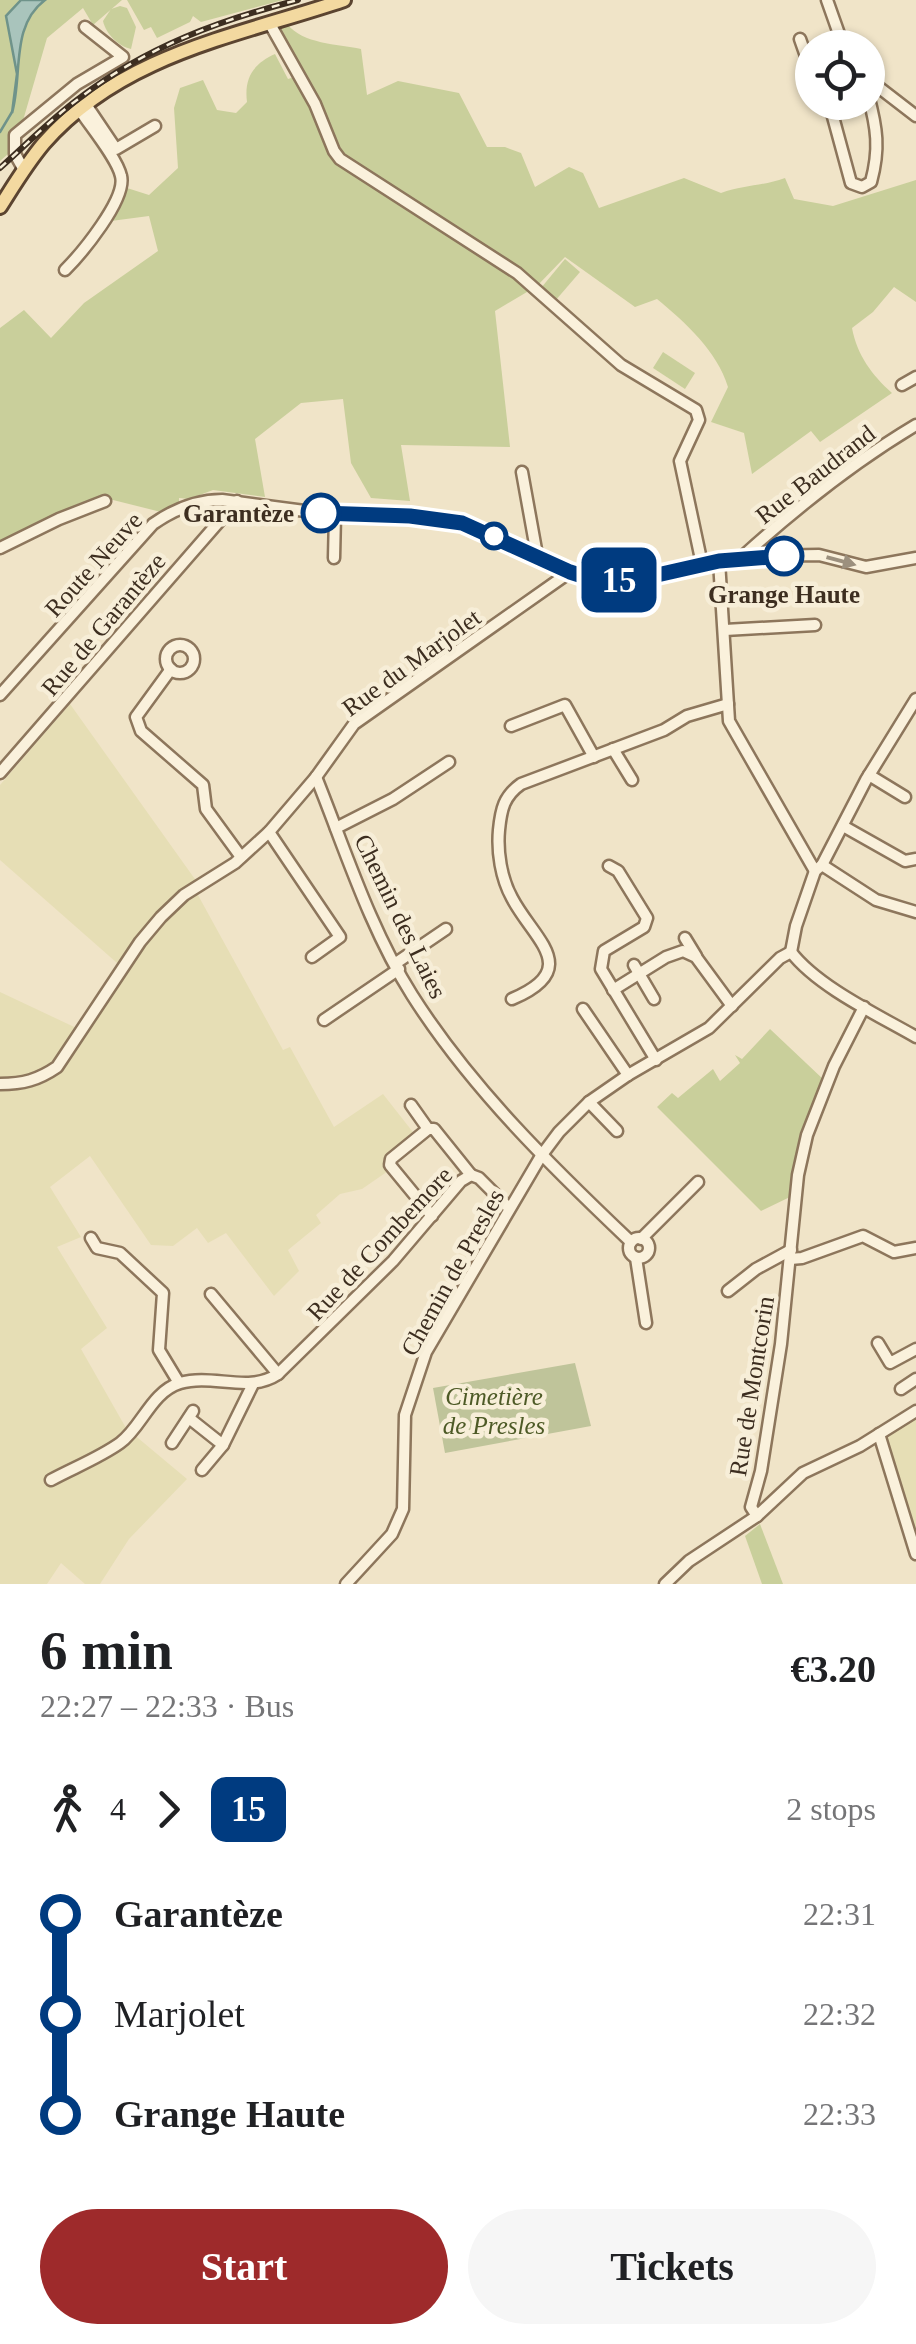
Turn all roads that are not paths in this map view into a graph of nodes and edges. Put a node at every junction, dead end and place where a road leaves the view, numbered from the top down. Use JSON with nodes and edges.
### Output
{"nodes":[{"id":1,"x":344,"y":0,"type":"edge"},
{"id":2,"x":827,"y":0,"type":"edge"},
{"id":3,"x":270,"y":24,"type":"junction"},
{"id":4,"x":84,"y":28,"type":"dead end"},
{"id":5,"x":838,"y":30,"type":"edge"},
{"id":6,"x":885,"y":92,"type":"edge"},
{"id":7,"x":82,"y":106,"type":"junction"},
{"id":8,"x":916,"y":116,"type":"edge"},
{"id":9,"x":834,"y":120,"type":"edge"},
{"id":10,"x":875,"y":120,"type":"edge"},
{"id":11,"x":156,"y":126,"type":"dead end"},
{"id":12,"x":24,"y":170,"type":"junction"},
{"id":13,"x":0,"y":207,"type":"edge"},
{"id":14,"x":65,"y":270,"type":"dead end"},
{"id":15,"x":916,"y":376,"type":"edge"},
{"id":16,"x":902,"y":384,"type":"dead end"},
{"id":17,"x":916,"y":425,"type":"edge"},
{"id":18,"x":522,"y":472,"type":"dead end"},
{"id":19,"x":237,"y":501,"type":"junction"},
{"id":20,"x":105,"y":502,"type":"dead end"},
{"id":21,"x":335,"y":515,"type":"junction"},
{"id":22,"x":763,"y":538,"type":"junction"},
{"id":23,"x":0,"y":548,"type":"edge"},
{"id":24,"x":537,"y":555,"type":"junction"},
{"id":25,"x":765,"y":556,"type":"junction"},
{"id":26,"x":334,"y":558,"type":"dead end"},
{"id":27,"x":742,"y":558,"type":"junction"},
{"id":28,"x":916,"y":558,"type":"edge"},
{"id":29,"x":719,"y":561,"type":"junction"},
{"id":30,"x":702,"y":564,"type":"junction"},
{"id":31,"x":570,"y":572,"type":"junction"},
{"id":32,"x":815,"y":625,"type":"dead end"},
{"id":33,"x":725,"y":630,"type":"junction"},
{"id":34,"x":171,"y":670,"type":"dead end"},
{"id":35,"x":0,"y":695,"type":"edge"},
{"id":36,"x":916,"y":699,"type":"edge"},
{"id":37,"x":728,"y":704,"type":"junction"},
{"id":38,"x":512,"y":726,"type":"dead end"},
{"id":39,"x":613,"y":748,"type":"junction"},
{"id":40,"x":594,"y":757,"type":"junction"},
{"id":41,"x":449,"y":762,"type":"dead end"},
{"id":42,"x":0,"y":773,"type":"edge"},
{"id":43,"x":869,"y":776,"type":"junction"},
{"id":44,"x":316,"y":777,"type":"junction"},
{"id":45,"x":632,"y":780,"type":"dead end"},
{"id":46,"x":905,"y":797,"type":"dead end"},
{"id":47,"x":843,"y":826,"type":"junction"},
{"id":48,"x":336,"y":828,"type":"junction"},
{"id":49,"x":269,"y":832,"type":"junction"},
{"id":50,"x":241,"y":857,"type":"junction"},
{"id":51,"x":916,"y":860,"type":"edge"},
{"id":52,"x":609,"y":866,"type":"dead end"},
{"id":53,"x":818,"y":868,"type":"junction"},
{"id":54,"x":916,"y":912,"type":"edge"},
{"id":55,"x":446,"y":929,"type":"dead end"},
{"id":56,"x":686,"y":938,"type":"dead end"},
{"id":57,"x":791,"y":952,"type":"junction"},
{"id":58,"x":312,"y":956,"type":"dead end"},
{"id":59,"x":696,"y":957,"type":"junction"},
{"id":60,"x":397,"y":966,"type":"junction"},
{"id":61,"x":637,"y":969,"type":"junction"},
{"id":62,"x":613,"y":990,"type":"junction"},
{"id":63,"x":654,"y":999,"type":"dead end"},
{"id":64,"x":512,"y":1000,"type":"dead end"},
{"id":65,"x":732,"y":1006,"type":"junction"},
{"id":66,"x":864,"y":1007,"type":"junction"},
{"id":67,"x":583,"y":1009,"type":"dead end"},
{"id":68,"x":324,"y":1020,"type":"dead end"},
{"id":69,"x":916,"y":1037,"type":"edge"},
{"id":70,"x":656,"y":1060,"type":"junction"},
{"id":71,"x":628,"y":1075,"type":"junction"},
{"id":72,"x":0,"y":1084,"type":"edge"},
{"id":73,"x":589,"y":1102,"type":"junction"},
{"id":74,"x":410,"y":1105,"type":"dead end"},
{"id":75,"x":428,"y":1128,"type":"junction"},
{"id":76,"x":617,"y":1131,"type":"dead end"},
{"id":77,"x":542,"y":1156,"type":"junction"},
{"id":78,"x":471,"y":1174,"type":"junction"},
{"id":79,"x":698,"y":1182,"type":"dead end"},
{"id":80,"x":509,"y":1208,"type":"junction"},
{"id":81,"x":432,"y":1216,"type":"junction"},
{"id":82,"x":90,"y":1238,"type":"dead end"},
{"id":83,"x":636,"y":1240,"type":"junction"},
{"id":84,"x":916,"y":1248,"type":"edge"},
{"id":85,"x":790,"y":1255,"type":"junction"},
{"id":86,"x":728,"y":1291,"type":"dead end"},
{"id":87,"x":211,"y":1294,"type":"dead end"},
{"id":88,"x":646,"y":1323,"type":"dead end"},
{"id":89,"x":878,"y":1343,"type":"dead end"},
{"id":90,"x":916,"y":1348,"type":"edge"},
{"id":91,"x":278,"y":1374,"type":"junction"},
{"id":92,"x":916,"y":1379,"type":"edge"},
{"id":93,"x":179,"y":1383,"type":"junction"},
{"id":94,"x":253,"y":1384,"type":"junction"},
{"id":95,"x":901,"y":1389,"type":"dead end"},
{"id":96,"x":916,"y":1412,"type":"edge"},
{"id":97,"x":879,"y":1434,"type":"junction"},
{"id":98,"x":172,"y":1443,"type":"dead end"},
{"id":99,"x":223,"y":1445,"type":"junction"},
{"id":100,"x":202,"y":1470,"type":"dead end"},
{"id":101,"x":50,"y":1480,"type":"dead end"},
{"id":102,"x":756,"y":1516,"type":"junction"},
{"id":103,"x":916,"y":1554,"type":"edge"},
{"id":104,"x":346,"y":1584,"type":"edge"},
{"id":105,"x":665,"y":1584,"type":"edge"}],
"edges":[{"from":1,"to":3,"type":"main road"},
{"from":2,"to":5,"type":"street"},
{"from":3,"to":7,"type":"main road"},
{"from":3,"to":30,"type":"street"},
{"from":4,"to":12,"type":"street"},
{"from":6,"to":8,"type":"street"},
{"from":7,"to":11,"type":"street"},
{"from":7,"to":12,"type":"main road"},
{"from":7,"to":14,"type":"street"},
{"from":9,"to":10,"type":"street"},
{"from":12,"to":13,"type":"main road"},
{"from":15,"to":16,"type":"street"},
{"from":17,"to":22,"type":"street","name":"Rue Baudrand"},
{"from":18,"to":24,"type":"street"},
{"from":19,"to":21,"type":"street","name":"Route Neuve"},
{"from":19,"to":35,"type":"street","name":"Route Neuve"},
{"from":19,"to":42,"type":"street","name":"Rue de Garantèze"},
{"from":20,"to":23,"type":"street"},
{"from":21,"to":24,"type":"street","name":"Route Neuve"},
{"from":21,"to":26,"type":"street"},
{"from":22,"to":25,"type":"street"},
{"from":22,"to":27,"type":"street","name":"Rue Baudrand"},
{"from":24,"to":31,"type":"street","name":"Route Neuve"},
{"from":25,"to":27,"type":"street","name":"Route Neuve"},
{"from":25,"to":28,"type":"street","name":"Route Neuve","one_way":true},
{"from":27,"to":29,"type":"street","name":"Route Neuve"},
{"from":29,"to":30,"type":"street","name":"Route Neuve"},
{"from":29,"to":33,"type":"street"},
{"from":30,"to":31,"type":"street","name":"Route Neuve"},
{"from":31,"to":44,"type":"street","name":"Rue du Marjolet"},
{"from":32,"to":33,"type":"street"},
{"from":33,"to":37,"type":"street"},
{"from":34,"to":50,"type":"street"},
{"from":36,"to":43,"type":"street"},
{"from":37,"to":39,"type":"street"},
{"from":37,"to":53,"type":"street"},
{"from":38,"to":40,"type":"street"},
{"from":39,"to":40,"type":"street"},
{"from":39,"to":45,"type":"street"},
{"from":40,"to":64,"type":"street"},
{"from":41,"to":48,"type":"street"},
{"from":43,"to":46,"type":"street"},
{"from":43,"to":47,"type":"street"},
{"from":44,"to":48,"type":"street","name":"Chemin des Laies"},
{"from":44,"to":49,"type":"street","name":"Rue du Marjolet"},
{"from":47,"to":51,"type":"street"},
{"from":47,"to":53,"type":"street"},
{"from":48,"to":60,"type":"street","name":"Chemin des Laies"},
{"from":49,"to":50,"type":"street","name":"Rue du Marjolet"},
{"from":49,"to":58,"type":"street"},
{"from":50,"to":72,"type":"street","name":"Rue du Marjolet"},
{"from":52,"to":62,"type":"street"},
{"from":53,"to":54,"type":"street"},
{"from":53,"to":57,"type":"street"},
{"from":55,"to":60,"type":"street"},
{"from":56,"to":59,"type":"street"},
{"from":57,"to":65,"type":"street","name":"Chemin de Presles"},
{"from":57,"to":66,"type":"street"},
{"from":59,"to":61,"type":"street"},
{"from":59,"to":65,"type":"street"},
{"from":60,"to":68,"type":"street"},
{"from":60,"to":77,"type":"street","name":"Chemin des Laies"},
{"from":61,"to":62,"type":"street"},
{"from":61,"to":63,"type":"street"},
{"from":62,"to":70,"type":"street"},
{"from":65,"to":70,"type":"street","name":"Chemin de Presles"},
{"from":66,"to":69,"type":"street"},
{"from":66,"to":85,"type":"street","name":"Rue de Montcorin"},
{"from":67,"to":71,"type":"street"},
{"from":70,"to":71,"type":"street","name":"Chemin de Presles"},
{"from":71,"to":73,"type":"street","name":"Chemin de Presles"},
{"from":73,"to":76,"type":"street"},
{"from":73,"to":77,"type":"street","name":"Chemin de Presles"},
{"from":74,"to":75,"type":"street"},
{"from":75,"to":78,"type":"street"},
{"from":75,"to":81,"type":"street"},
{"from":77,"to":80,"type":"street","name":"Chemin de Presles"},
{"from":77,"to":83,"type":"street","name":"Chemin des Laies"},
{"from":78,"to":80,"type":"street","name":"Rue de Combemore"},
{"from":78,"to":81,"type":"street","name":"Rue de Combemore"},
{"from":79,"to":83,"type":"street"},
{"from":80,"to":104,"type":"street","name":"Chemin de Presles"},
{"from":81,"to":91,"type":"street","name":"Rue de Combemore"},
{"from":82,"to":93,"type":"street"},
{"from":83,"to":88,"type":"street"},
{"from":84,"to":85,"type":"street"},
{"from":85,"to":86,"type":"street"},
{"from":85,"to":102,"type":"street","name":"Rue de Montcorin"},
{"from":87,"to":91,"type":"street"},
{"from":89,"to":90,"type":"street"},
{"from":91,"to":94,"type":"street","name":"Rue de Combemore"},
{"from":92,"to":95,"type":"street"},
{"from":93,"to":94,"type":"street","name":"Rue de Combemore"},
{"from":93,"to":101,"type":"street"},
{"from":94,"to":99,"type":"street"},
{"from":96,"to":97,"type":"street"},
{"from":97,"to":102,"type":"street"},
{"from":97,"to":103,"type":"street"},
{"from":98,"to":99,"type":"street"},
{"from":99,"to":100,"type":"street"},
{"from":102,"to":105,"type":"street"}]}
